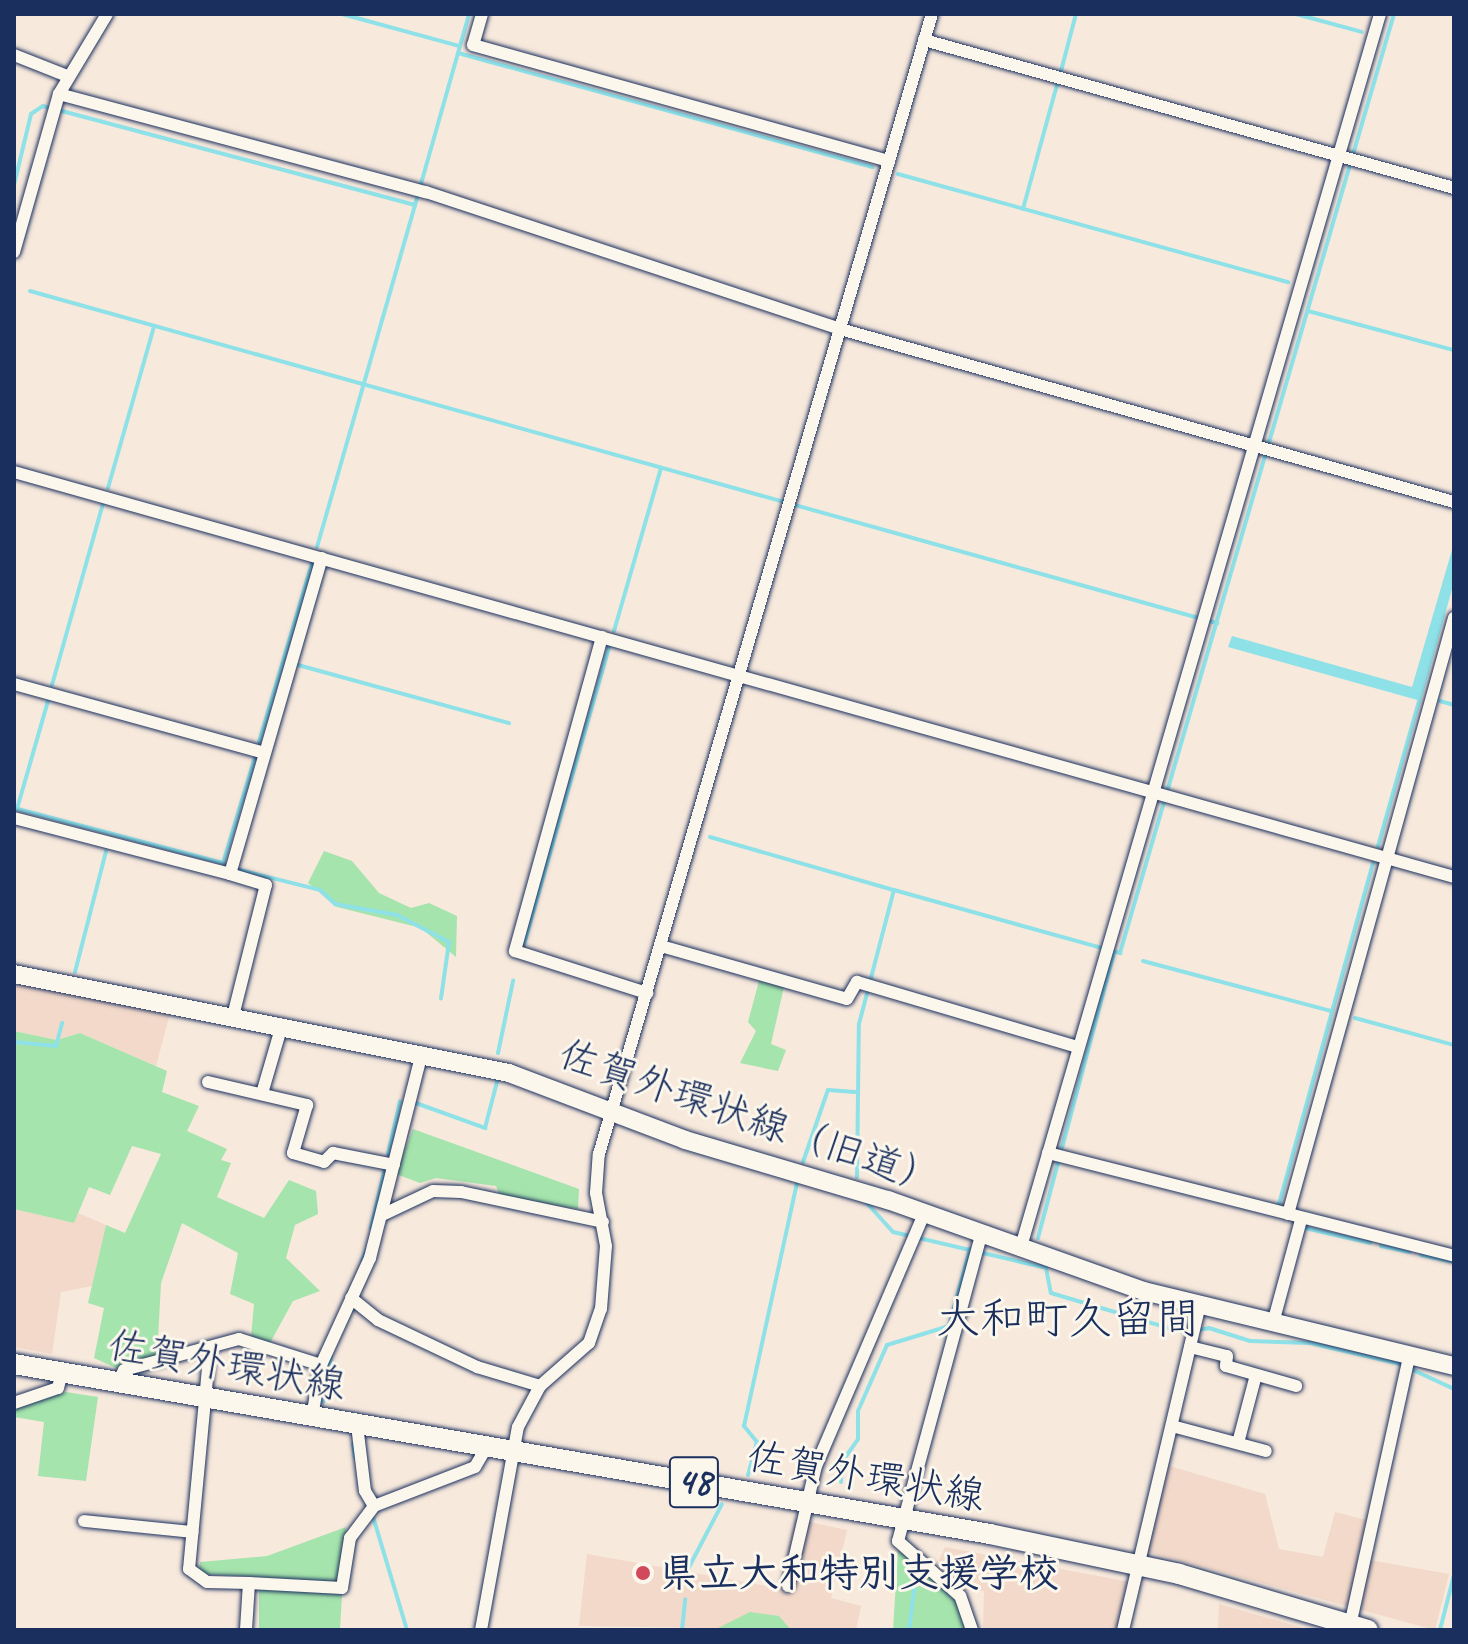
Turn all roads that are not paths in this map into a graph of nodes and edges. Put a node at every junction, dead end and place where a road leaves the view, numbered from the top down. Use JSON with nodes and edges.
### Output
{"nodes":[{"id":1,"x":107,"y":14,"type":"edge"},
{"id":2,"x":482,"y":14,"type":"edge"},
{"id":3,"x":932,"y":14,"type":"edge"},
{"id":4,"x":1380,"y":14,"type":"edge"},
{"id":5,"x":924,"y":40,"type":"junction"},
{"id":6,"x":14,"y":55,"type":"edge"},
{"id":7,"x":67,"y":76,"type":"junction"},
{"id":8,"x":59,"y":94,"type":"junction"},
{"id":9,"x":1338,"y":155,"type":"junction"},
{"id":10,"x":889,"y":161,"type":"junction"},
{"id":11,"x":1454,"y":188,"type":"edge"},
{"id":12,"x":14,"y":252,"type":"edge"},
{"id":13,"x":840,"y":329,"type":"junction"},
{"id":14,"x":1254,"y":445,"type":"junction"},
{"id":15,"x":14,"y":472,"type":"edge"},
{"id":16,"x":1454,"y":502,"type":"edge"},
{"id":17,"x":322,"y":558,"type":"junction"},
{"id":18,"x":1454,"y":618,"type":"edge"},
{"id":19,"x":602,"y":637,"type":"junction"},
{"id":20,"x":740,"y":676,"type":"junction"},
{"id":21,"x":14,"y":684,"type":"edge"},
{"id":22,"x":264,"y":753,"type":"junction"},
{"id":23,"x":1152,"y":792,"type":"junction"},
{"id":24,"x":14,"y":818,"type":"edge"},
{"id":25,"x":1388,"y":858,"type":"junction"},
{"id":26,"x":230,"y":874,"type":"junction"},
{"id":27,"x":1454,"y":877,"type":"edge"},
{"id":28,"x":661,"y":946,"type":"junction"},
{"id":29,"x":14,"y":974,"type":"edge"},
{"id":30,"x":647,"y":993,"type":"junction"},
{"id":31,"x":233,"y":1016,"type":"junction"},
{"id":32,"x":282,"y":1025,"type":"junction"},
{"id":33,"x":1078,"y":1047,"type":"junction"},
{"id":34,"x":422,"y":1052,"type":"junction"},
{"id":35,"x":208,"y":1082,"type":"dead end"},
{"id":36,"x":263,"y":1090,"type":"junction"},
{"id":37,"x":613,"y":1111,"type":"junction"},
{"id":38,"x":1048,"y":1153,"type":"junction"},
{"id":39,"x":394,"y":1165,"type":"junction"},
{"id":40,"x":1288,"y":1214,"type":"junction"},
{"id":41,"x":382,"y":1215,"type":"junction"},
{"id":42,"x":1301,"y":1220,"type":"junction"},
{"id":43,"x":603,"y":1222,"type":"junction"},
{"id":44,"x":919,"y":1228,"type":"junction"},
{"id":45,"x":978,"y":1245,"type":"junction"},
{"id":46,"x":1020,"y":1250,"type":"junction"},
{"id":47,"x":1454,"y":1256,"type":"edge"},
{"id":48,"x":351,"y":1298,"type":"junction"},
{"id":49,"x":1199,"y":1313,"type":"junction"},
{"id":50,"x":1273,"y":1323,"type":"junction"},
{"id":51,"x":1191,"y":1343,"type":"junction"},
{"id":52,"x":210,"y":1347,"type":"junction"},
{"id":53,"x":1409,"y":1356,"type":"junction"},
{"id":54,"x":14,"y":1364,"type":"edge"},
{"id":55,"x":321,"y":1365,"type":"junction"},
{"id":56,"x":1454,"y":1366,"type":"edge"},
{"id":57,"x":62,"y":1372,"type":"junction"},
{"id":58,"x":1256,"y":1375,"type":"junction"},
{"id":59,"x":118,"y":1382,"type":"junction"},
{"id":60,"x":540,"y":1386,"type":"junction"},
{"id":61,"x":1296,"y":1386,"type":"dead end"},
{"id":62,"x":205,"y":1397,"type":"junction"},
{"id":63,"x":14,"y":1403,"type":"edge"},
{"id":64,"x":312,"y":1417,"type":"junction"},
{"id":65,"x":357,"y":1425,"type":"junction"},
{"id":66,"x":1172,"y":1426,"type":"junction"},
{"id":67,"x":1238,"y":1443,"type":"junction"},
{"id":68,"x":486,"y":1448,"type":"junction"},
{"id":69,"x":1266,"y":1451,"type":"dead end"},
{"id":70,"x":516,"y":1453,"type":"junction"},
{"id":71,"x":806,"y":1501,"type":"junction"},
{"id":72,"x":371,"y":1510,"type":"junction"},
{"id":73,"x":900,"y":1518,"type":"junction"},
{"id":74,"x":84,"y":1521,"type":"dead end"},
{"id":75,"x":192,"y":1532,"type":"junction"},
{"id":76,"x":1138,"y":1566,"type":"junction"},
{"id":77,"x":249,"y":1583,"type":"junction"},
{"id":78,"x":788,"y":1586,"type":"dead end"},
{"id":79,"x":1356,"y":1628,"type":"edge"},
{"id":80,"x":246,"y":1630,"type":"edge"},
{"id":81,"x":481,"y":1630,"type":"edge"},
{"id":82,"x":972,"y":1630,"type":"edge"},
{"id":83,"x":1123,"y":1630,"type":"edge"}],
"edges":[{"from":1,"to":7,"type":"street"},
{"from":2,"to":10,"type":"street"},
{"from":3,"to":5,"type":"street"},
{"from":4,"to":9,"type":"street"},
{"from":5,"to":9,"type":"street"},
{"from":5,"to":10,"type":"street"},
{"from":6,"to":7,"type":"street"},
{"from":7,"to":8,"type":"street"},
{"from":8,"to":12,"type":"street"},
{"from":8,"to":13,"type":"street"},
{"from":9,"to":11,"type":"street"},
{"from":9,"to":14,"type":"street"},
{"from":10,"to":13,"type":"street"},
{"from":13,"to":14,"type":"street"},
{"from":13,"to":20,"type":"street"},
{"from":14,"to":16,"type":"street"},
{"from":14,"to":23,"type":"street"},
{"from":15,"to":17,"type":"street"},
{"from":17,"to":19,"type":"street"},
{"from":17,"to":22,"type":"street"},
{"from":18,"to":25,"type":"street"},
{"from":19,"to":20,"type":"street"},
{"from":19,"to":30,"type":"street"},
{"from":20,"to":23,"type":"street"},
{"from":20,"to":28,"type":"street"},
{"from":21,"to":22,"type":"street"},
{"from":22,"to":26,"type":"street"},
{"from":23,"to":25,"type":"street"},
{"from":23,"to":33,"type":"street"},
{"from":24,"to":26,"type":"street"},
{"from":25,"to":27,"type":"street"},
{"from":25,"to":40,"type":"street"},
{"from":26,"to":31,"type":"street"},
{"from":28,"to":30,"type":"street"},
{"from":28,"to":33,"type":"street"},
{"from":29,"to":31,"type":"street","name":"佐賀外環状線（旧道）"},
{"from":30,"to":37,"type":"street"},
{"from":31,"to":32,"type":"street","name":"佐賀外環状線（旧道）"},
{"from":32,"to":34,"type":"street","name":"佐賀外環状線（旧道）"},
{"from":32,"to":36,"type":"street"},
{"from":33,"to":38,"type":"street"},
{"from":34,"to":37,"type":"street","name":"佐賀外環状線（旧道）"},
{"from":34,"to":39,"type":"street"},
{"from":35,"to":36,"type":"street"},
{"from":36,"to":39,"type":"street"},
{"from":37,"to":43,"type":"street"},
{"from":37,"to":44,"type":"street","name":"佐賀外環状線（旧道）"},
{"from":38,"to":40,"type":"street"},
{"from":38,"to":46,"type":"street"},
{"from":39,"to":41,"type":"street"},
{"from":40,"to":42,"type":"street"},
{"from":41,"to":43,"type":"street"},
{"from":41,"to":48,"type":"street"},
{"from":42,"to":47,"type":"street"},
{"from":42,"to":50,"type":"street"},
{"from":43,"to":60,"type":"street"},
{"from":44,"to":45,"type":"street","name":"佐賀外環状線（旧道）"},
{"from":44,"to":71,"type":"street"},
{"from":45,"to":46,"type":"street","name":"佐賀外環状線（旧道）"},
{"from":45,"to":73,"type":"street"},
{"from":46,"to":49,"type":"street","name":"佐賀外環状線（旧道）"},
{"from":48,"to":55,"type":"street"},
{"from":48,"to":60,"type":"street"},
{"from":49,"to":50,"type":"street","name":"佐賀外環状線（旧道）"},
{"from":49,"to":51,"type":"street"},
{"from":50,"to":53,"type":"street","name":"佐賀外環状線（旧道）"},
{"from":51,"to":58,"type":"street"},
{"from":51,"to":66,"type":"street"},
{"from":52,"to":55,"type":"street"},
{"from":52,"to":59,"type":"street"},
{"from":52,"to":62,"type":"street"},
{"from":53,"to":56,"type":"street","name":"佐賀外環状線（旧道）"},
{"from":53,"to":79,"type":"street"},
{"from":54,"to":57,"type":"main road","name":"佐賀外環状線","number":"48"},
{"from":55,"to":64,"type":"street"},
{"from":57,"to":59,"type":"main road","name":"佐賀外環状線","number":"48"},
{"from":57,"to":63,"type":"street"},
{"from":58,"to":61,"type":"street"},
{"from":58,"to":67,"type":"street"},
{"from":59,"to":62,"type":"main road","name":"佐賀外環状線","number":"48"},
{"from":60,"to":70,"type":"street"},
{"from":62,"to":64,"type":"main road","name":"佐賀外環状線","number":"48"},
{"from":62,"to":75,"type":"street"},
{"from":64,"to":65,"type":"main road","name":"佐賀外環状線","number":"48"},
{"from":65,"to":68,"type":"main road","name":"佐賀外環状線","number":"48"},
{"from":65,"to":72,"type":"street"},
{"from":66,"to":67,"type":"street"},
{"from":66,"to":76,"type":"street"},
{"from":67,"to":69,"type":"street"},
{"from":68,"to":70,"type":"main road","name":"佐賀外環状線","number":"48"},
{"from":68,"to":72,"type":"street"},
{"from":70,"to":71,"type":"main road","name":"佐賀外環状線","number":"48"},
{"from":70,"to":81,"type":"street"},
{"from":71,"to":73,"type":"main road","name":"佐賀外環状線","number":"48"},
{"from":71,"to":78,"type":"street"},
{"from":72,"to":77,"type":"street"},
{"from":73,"to":76,"type":"main road","name":"佐賀外環状線","number":"48"},
{"from":73,"to":82,"type":"street"},
{"from":74,"to":75,"type":"street"},
{"from":75,"to":77,"type":"street"},
{"from":76,"to":79,"type":"main road","name":"佐賀外環状線","number":"48"},
{"from":76,"to":83,"type":"street"},
{"from":77,"to":80,"type":"street"}]}
